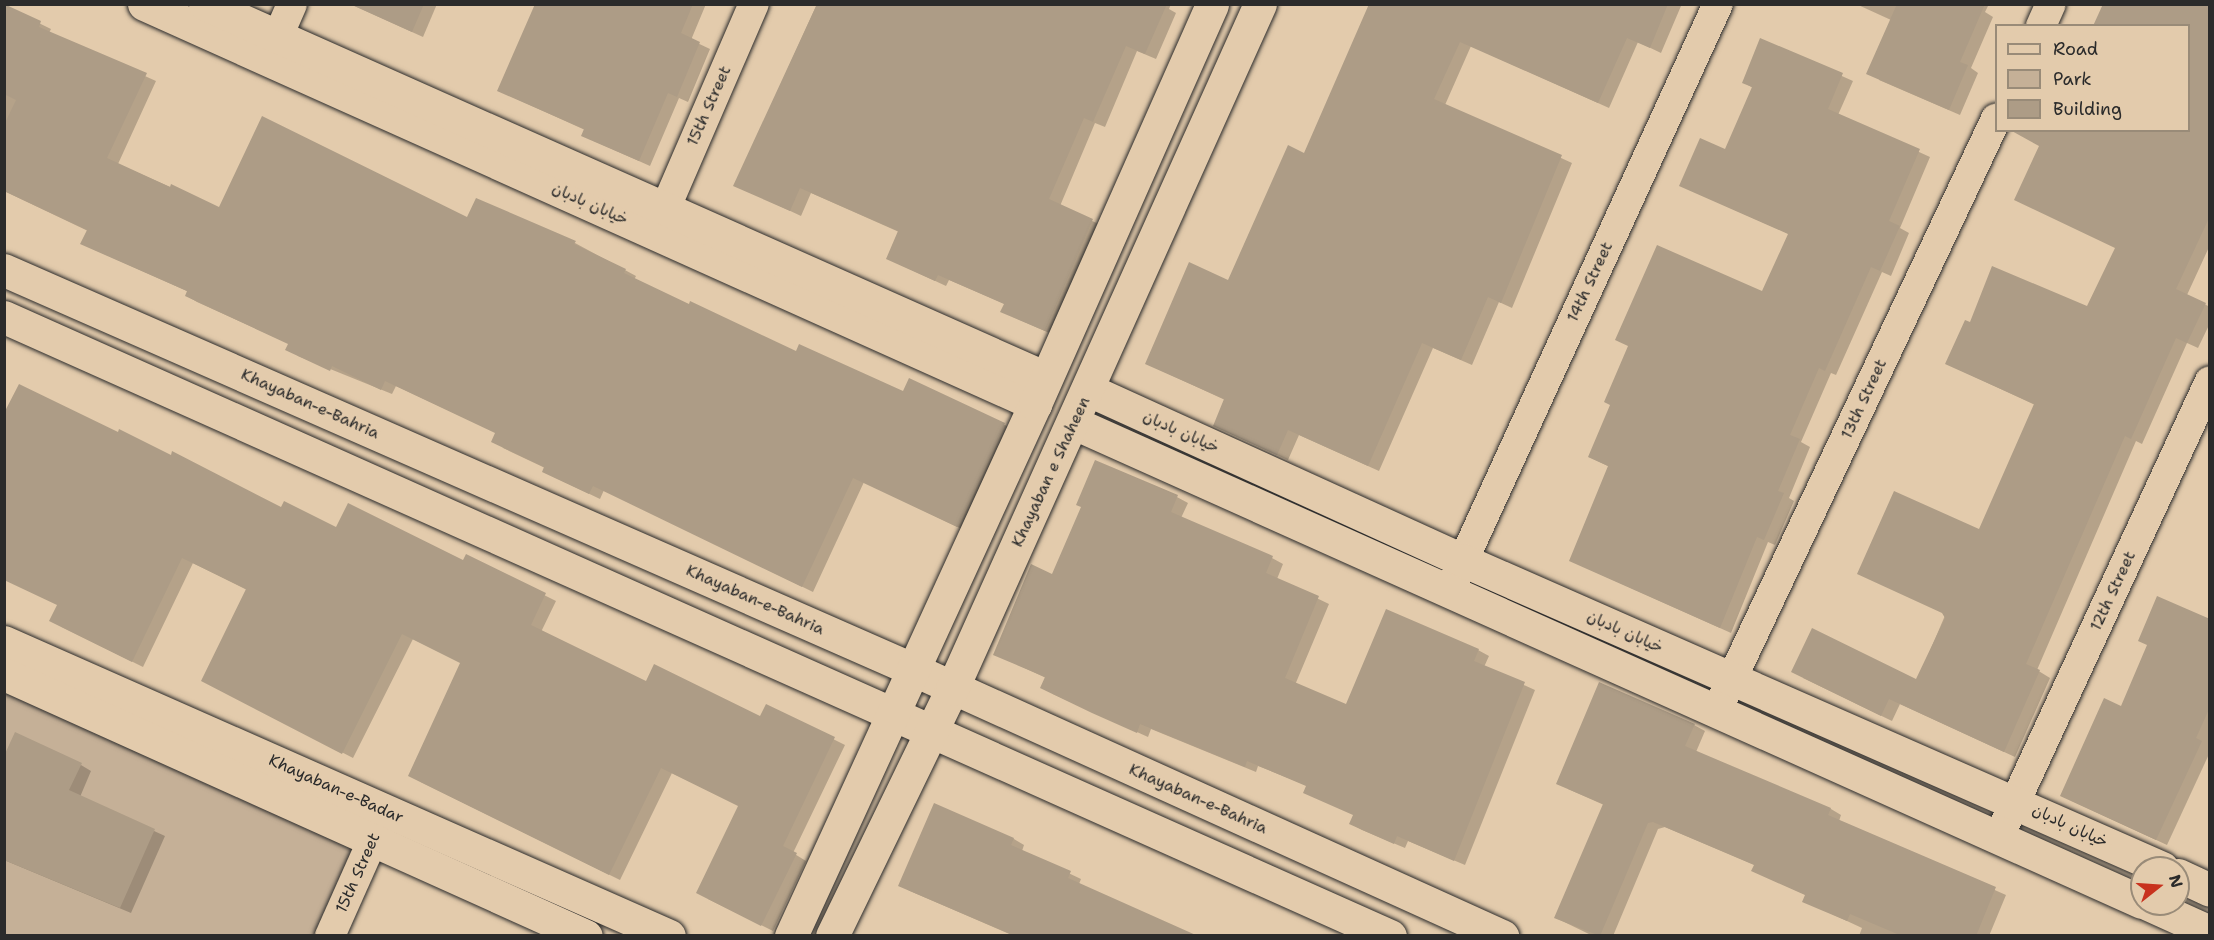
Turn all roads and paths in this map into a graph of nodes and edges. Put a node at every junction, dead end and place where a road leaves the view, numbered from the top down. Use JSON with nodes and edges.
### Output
{"nodes":[{"id":1,"x":144,"y":4,"type":"edge"},
{"id":2,"x":205,"y":4,"type":"edge"},
{"id":3,"x":292,"y":4,"type":"edge"},
{"id":4,"x":754,"y":4,"type":"edge"},
{"id":5,"x":1212,"y":4,"type":"edge"},
{"id":6,"x":1260,"y":4,"type":"edge"},
{"id":7,"x":1718,"y":4,"type":"edge"},
{"id":8,"x":2051,"y":4,"type":"edge"},
{"id":9,"x":2042,"y":24,"type":"edge"},
{"id":10,"x":273,"y":48,"type":"junction"},
{"id":11,"x":1995,"y":121,"type":"edge"},
{"id":12,"x":660,"y":220,"type":"junction"},
{"id":13,"x":4,"y":270,"type":"edge"},
{"id":14,"x":4,"y":317,"type":"edge"},
{"id":15,"x":2210,"y":381,"type":"edge"},
{"id":16,"x":1089,"y":390,"type":"junction"},
{"id":17,"x":1040,"y":391,"type":"junction"},
{"id":18,"x":1074,"y":423,"type":"junction"},
{"id":19,"x":1462,"y":560,"type":"junction"},
{"id":20,"x":1450,"y":591,"type":"junction"},
{"id":21,"x":5,"y":653,"type":"edge"},
{"id":22,"x":912,"y":669,"type":"junction"},
{"id":23,"x":1731,"y":679,"type":"junction"},
{"id":24,"x":952,"y":689,"type":"junction"},
{"id":25,"x":1718,"y":711,"type":"junction"},
{"id":26,"x":892,"y":715,"type":"junction"},
{"id":27,"x":930,"y":733,"type":"junction"},
{"id":28,"x":2016,"y":801,"type":"junction"},
{"id":29,"x":379,"y":824,"type":"junction"},
{"id":30,"x":1999,"y":837,"type":"junction"},
{"id":31,"x":2136,"y":856,"type":"edge"},
{"id":32,"x":2190,"y":881,"type":"edge"},
{"id":33,"x":2210,"y":890,"type":"edge"},
{"id":34,"x":2130,"y":897,"type":"edge"},
{"id":35,"x":2175,"y":916,"type":"edge"},
{"id":36,"x":2210,"y":932,"type":"edge"},
{"id":37,"x":330,"y":936,"type":"edge"},
{"id":38,"x":586,"y":936,"type":"edge"},
{"id":39,"x":669,"y":936,"type":"edge"},
{"id":40,"x":791,"y":936,"type":"edge"},
{"id":41,"x":832,"y":936,"type":"edge"},
{"id":42,"x":1390,"y":936,"type":"edge"},
{"id":43,"x":1502,"y":936,"type":"edge"}],
"edges":[{"from":1,"to":10,"type":"main road","name":"خیابان بادبان"},
{"from":2,"to":10,"type":"main road","name":"خیابان بادبان"},
{"from":3,"to":10,"type":"street"},
{"from":4,"to":12,"type":"street","name":"15th Street"},
{"from":5,"to":17,"type":"main road"},
{"from":6,"to":16,"type":"main road","name":"Khayaban e Shaheen"},
{"from":7,"to":19,"type":"street","name":"14th Street"},
{"from":8,"to":9,"type":"street"},
{"from":10,"to":12,"type":"main road","name":"خیابان بادبان"},
{"from":11,"to":23,"type":"street","name":"13th Street"},
{"from":12,"to":17,"type":"main road","name":"خیابان بادبان"},
{"from":13,"to":22,"type":"main road","name":"Khayaban-e-Bahria"},
{"from":14,"to":26,"type":"main road"},
{"from":15,"to":28,"type":"street","name":"12th Street"},
{"from":16,"to":18,"type":"main road","name":"Khayaban e Shaheen"},
{"from":16,"to":19,"type":"main road","name":"خیابان بادبان"},
{"from":17,"to":22,"type":"main road"},
{"from":18,"to":20,"type":"main road","name":"خیابان بادبان"},
{"from":18,"to":24,"type":"main road","name":"Khayaban e Shaheen"},
{"from":19,"to":20,"type":"street","name":"14th Street"},
{"from":19,"to":23,"type":"main road","name":"خیابان بادبان"},
{"from":20,"to":25,"type":"main road","name":"خیابان بادبان"},
{"from":21,"to":29,"type":"main road","name":"Khayaban-e-Badar"},
{"from":22,"to":24,"type":"main road","name":"Khayaban-e-Bahria"},
{"from":22,"to":26,"type":"main road"},
{"from":23,"to":25,"type":"street","name":"13th Street"},
{"from":23,"to":28,"type":"main road","name":"خیابان بادبان"},
{"from":24,"to":27,"type":"main road","name":"Khayaban e Shaheen"},
{"from":24,"to":43,"type":"main road","name":"Khayaban-e-Bahria"},
{"from":25,"to":30,"type":"main road","name":"خیابان بادبان"},
{"from":26,"to":27,"type":"main road"},
{"from":26,"to":40,"type":"main road"},
{"from":27,"to":41,"type":"main road","name":"Khayaban e Shaheen"},
{"from":27,"to":42,"type":"main road"},
{"from":28,"to":30,"type":"street","name":"12th Street"},
{"from":28,"to":31,"type":"main road","name":"خیابان بادبان"},
{"from":29,"to":37,"type":"street","name":"15th Street"},
{"from":29,"to":38,"type":"main road","name":"Khayaban-e-Badar"},
{"from":29,"to":39,"type":"main road","name":"Khayaban-e-Badar"},
{"from":30,"to":34,"type":"main road","name":"خیابان بادبان"},
{"from":32,"to":33,"type":"main road"},
{"from":35,"to":36,"type":"main road"}]}
